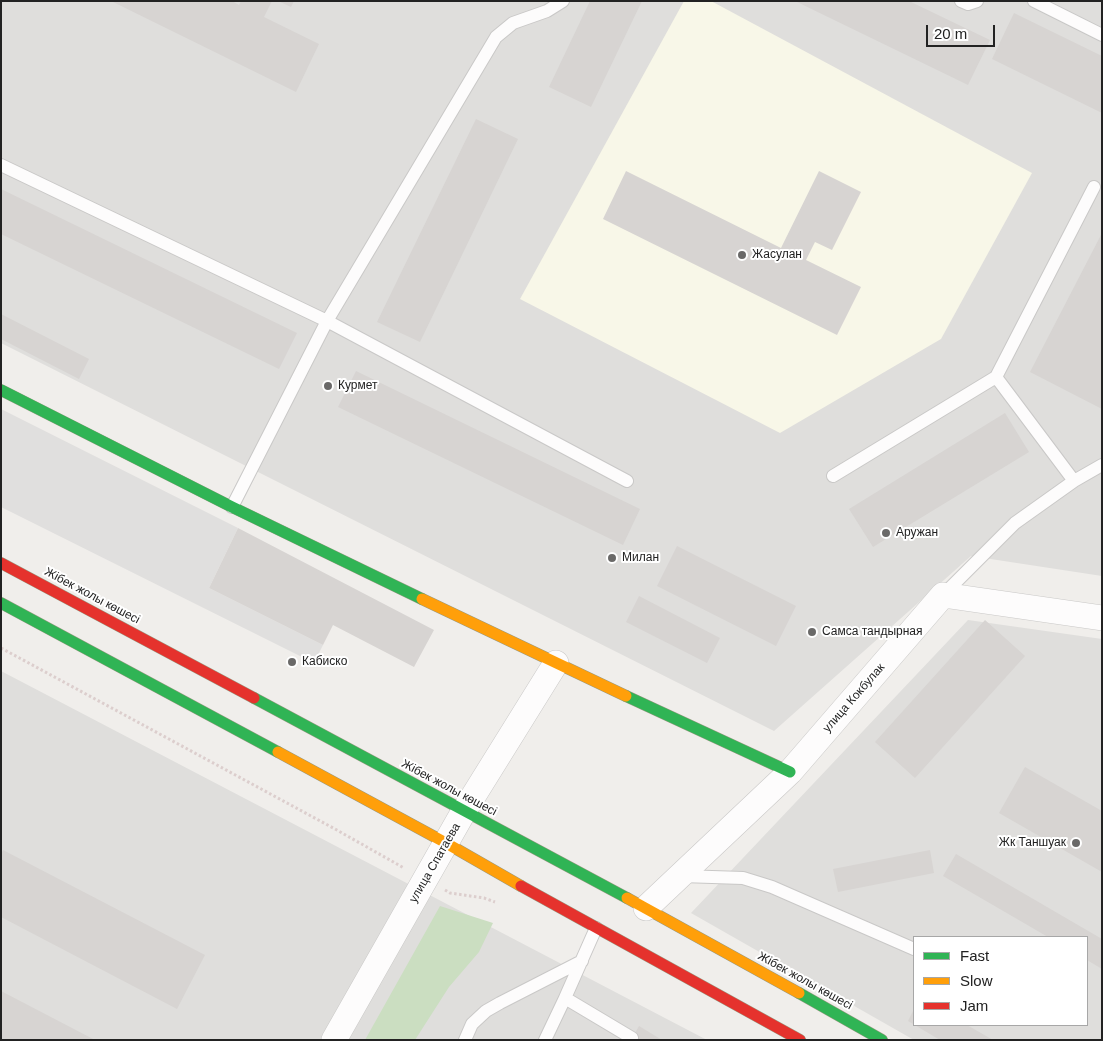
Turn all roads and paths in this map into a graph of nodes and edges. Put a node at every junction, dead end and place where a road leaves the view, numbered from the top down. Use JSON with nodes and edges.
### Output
{"nodes":[{"id":1,"x":563,"y":1,"type":"edge"},
{"id":2,"x":961,"y":1,"type":"edge"},
{"id":3,"x":977,"y":1,"type":"edge"},
{"id":4,"x":1034,"y":1,"type":"edge"},
{"id":5,"x":1102,"y":35,"type":"edge"},
{"id":6,"x":1,"y":165,"type":"edge"},
{"id":7,"x":1094,"y":187,"type":"dead end"},
{"id":8,"x":327,"y":320,"type":"junction"},
{"id":9,"x":996,"y":377,"type":"junction"},
{"id":10,"x":1,"y":390,"type":"edge"},
{"id":11,"x":1099,"y":469,"type":"edge"},
{"id":12,"x":833,"y":476,"type":"dead end"},
{"id":13,"x":627,"y":481,"type":"dead end"},
{"id":14,"x":1074,"y":481,"type":"junction"},
{"id":15,"x":232,"y":507,"type":"junction"},
{"id":16,"x":1,"y":563,"type":"edge"},
{"id":17,"x":943,"y":595,"type":"junction"},
{"id":18,"x":1,"y":603,"type":"edge"},
{"id":19,"x":1102,"y":618,"type":"edge"},
{"id":20,"x":1,"y":648,"type":"edge"},
{"id":21,"x":556,"y":663,"type":"junction"},
{"id":22,"x":790,"y":772,"type":"junction"},
{"id":23,"x":464,"y":811,"type":"junction"},
{"id":24,"x":446,"y":842,"type":"junction"},
{"id":25,"x":681,"y":876,"type":"junction"},
{"id":26,"x":425,"y":880,"type":"junction"},
{"id":27,"x":502,"y":904,"type":"dead end"},
{"id":28,"x":646,"y":908,"type":"junction"},
{"id":29,"x":596,"y":928,"type":"junction"},
{"id":30,"x":913,"y":949,"type":"edge"},
{"id":31,"x":582,"y":961,"type":"junction"},
{"id":32,"x":565,"y":998,"type":"junction"},
{"id":33,"x":632,"y":1038,"type":"dead end"},
{"id":34,"x":334,"y":1040,"type":"edge"},
{"id":35,"x":464,"y":1040,"type":"edge"},
{"id":36,"x":545,"y":1040,"type":"edge"},
{"id":37,"x":800,"y":1040,"type":"edge"},
{"id":38,"x":882,"y":1040,"type":"edge"}],
"edges":[{"from":1,"to":8,"type":"lane"},
{"from":2,"to":3,"type":"lane"},
{"from":4,"to":5,"type":"lane"},
{"from":6,"to":8,"type":"lane"},
{"from":7,"to":9,"type":"lane"},
{"from":8,"to":13,"type":"lane"},
{"from":8,"to":15,"type":"lane"},
{"from":9,"to":12,"type":"lane"},
{"from":9,"to":14,"type":"lane"},
{"from":10,"to":15,"type":"main road"},
{"from":11,"to":14,"type":"lane"},
{"from":14,"to":17,"type":"lane"},
{"from":15,"to":21,"type":"main road"},
{"from":16,"to":23,"type":"main road","name":"Жібек жолы көшесі"},
{"from":17,"to":19,"type":"street"},
{"from":17,"to":22,"type":"street","name":"улица Кокбулак"},
{"from":18,"to":24,"type":"main road"},
{"from":20,"to":26,"type":"path"},
{"from":21,"to":22,"type":"main road"},
{"from":21,"to":23,"type":"street","name":"улица Спатаева"},
{"from":22,"to":25,"type":"street","name":"улица Кокбулак"},
{"from":23,"to":24,"type":"street","name":"улица Спатаева"},
{"from":23,"to":28,"type":"main road","name":"Жібек жолы көшесі"},
{"from":24,"to":26,"type":"street","name":"улица Спатаева"},
{"from":24,"to":29,"type":"main road"},
{"from":25,"to":28,"type":"street","name":"улица Кокбулак"},
{"from":25,"to":30,"type":"lane"},
{"from":26,"to":27,"type":"path"},
{"from":26,"to":34,"type":"street","name":"улица Спатаева"},
{"from":28,"to":38,"type":"main road","name":"Жібек жолы көшесі"},
{"from":29,"to":31,"type":"lane"},
{"from":29,"to":37,"type":"main road"},
{"from":31,"to":32,"type":"lane"},
{"from":31,"to":35,"type":"lane"},
{"from":32,"to":33,"type":"lane"},
{"from":32,"to":36,"type":"lane"}]}
